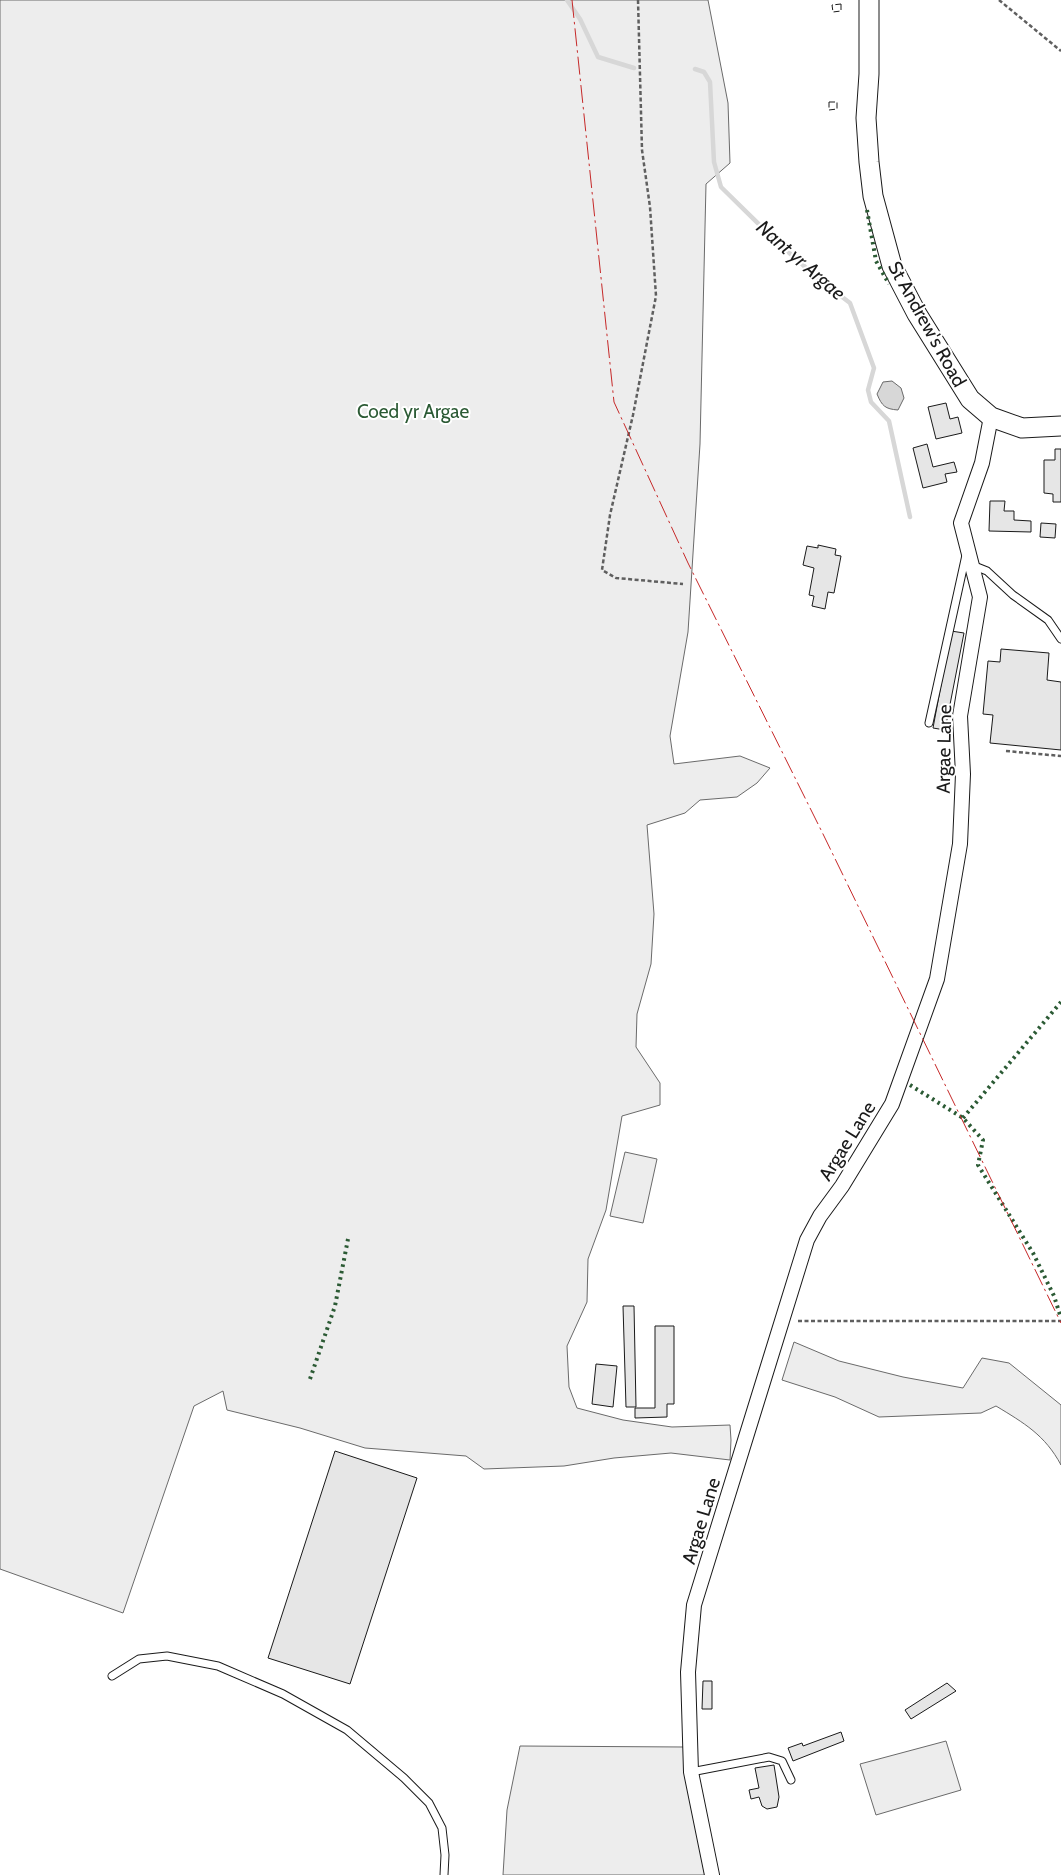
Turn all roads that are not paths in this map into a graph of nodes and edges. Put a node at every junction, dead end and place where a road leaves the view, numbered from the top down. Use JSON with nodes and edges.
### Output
{"nodes":[{"id":1,"x":870,"y":0,"type":"edge"},
{"id":2,"x":991,"y":417,"type":"junction"},
{"id":3,"x":1061,"y":426,"type":"edge"},
{"id":4,"x":968,"y":547,"type":"junction"},
{"id":5,"x":972,"y":565,"type":"junction"},
{"id":6,"x":1061,"y":624,"type":"edge"},
{"id":7,"x":1052,"y":625,"type":"junction"},
{"id":8,"x":1061,"y":639,"type":"edge"},
{"id":9,"x":929,"y":723,"type":"dead end"},
{"id":10,"x":112,"y":1676,"type":"dead end"},
{"id":11,"x":691,"y":1772,"type":"junction"},
{"id":12,"x":791,"y":1780,"type":"dead end"},
{"id":13,"x":444,"y":1875,"type":"edge"},
{"id":14,"x":712,"y":1875,"type":"edge"}],
"edges":[{"from":1,"to":2,"type":"street","name":"St Andrew's Road"},
{"from":2,"to":3,"type":"street","name":"St Andrew's Road"},
{"from":2,"to":4,"type":"street","name":"Argae Lane"},
{"from":4,"to":5,"type":"street","name":"Argae Lane"},
{"from":4,"to":9,"type":"lane"},
{"from":5,"to":7,"type":"lane"},
{"from":5,"to":11,"type":"street","name":"Argae Lane"},
{"from":6,"to":7,"type":"lane"},
{"from":7,"to":8,"type":"lane"},
{"from":10,"to":13,"type":"lane"},
{"from":11,"to":12,"type":"lane"},
{"from":11,"to":14,"type":"street","name":"Argae Lane"}]}
